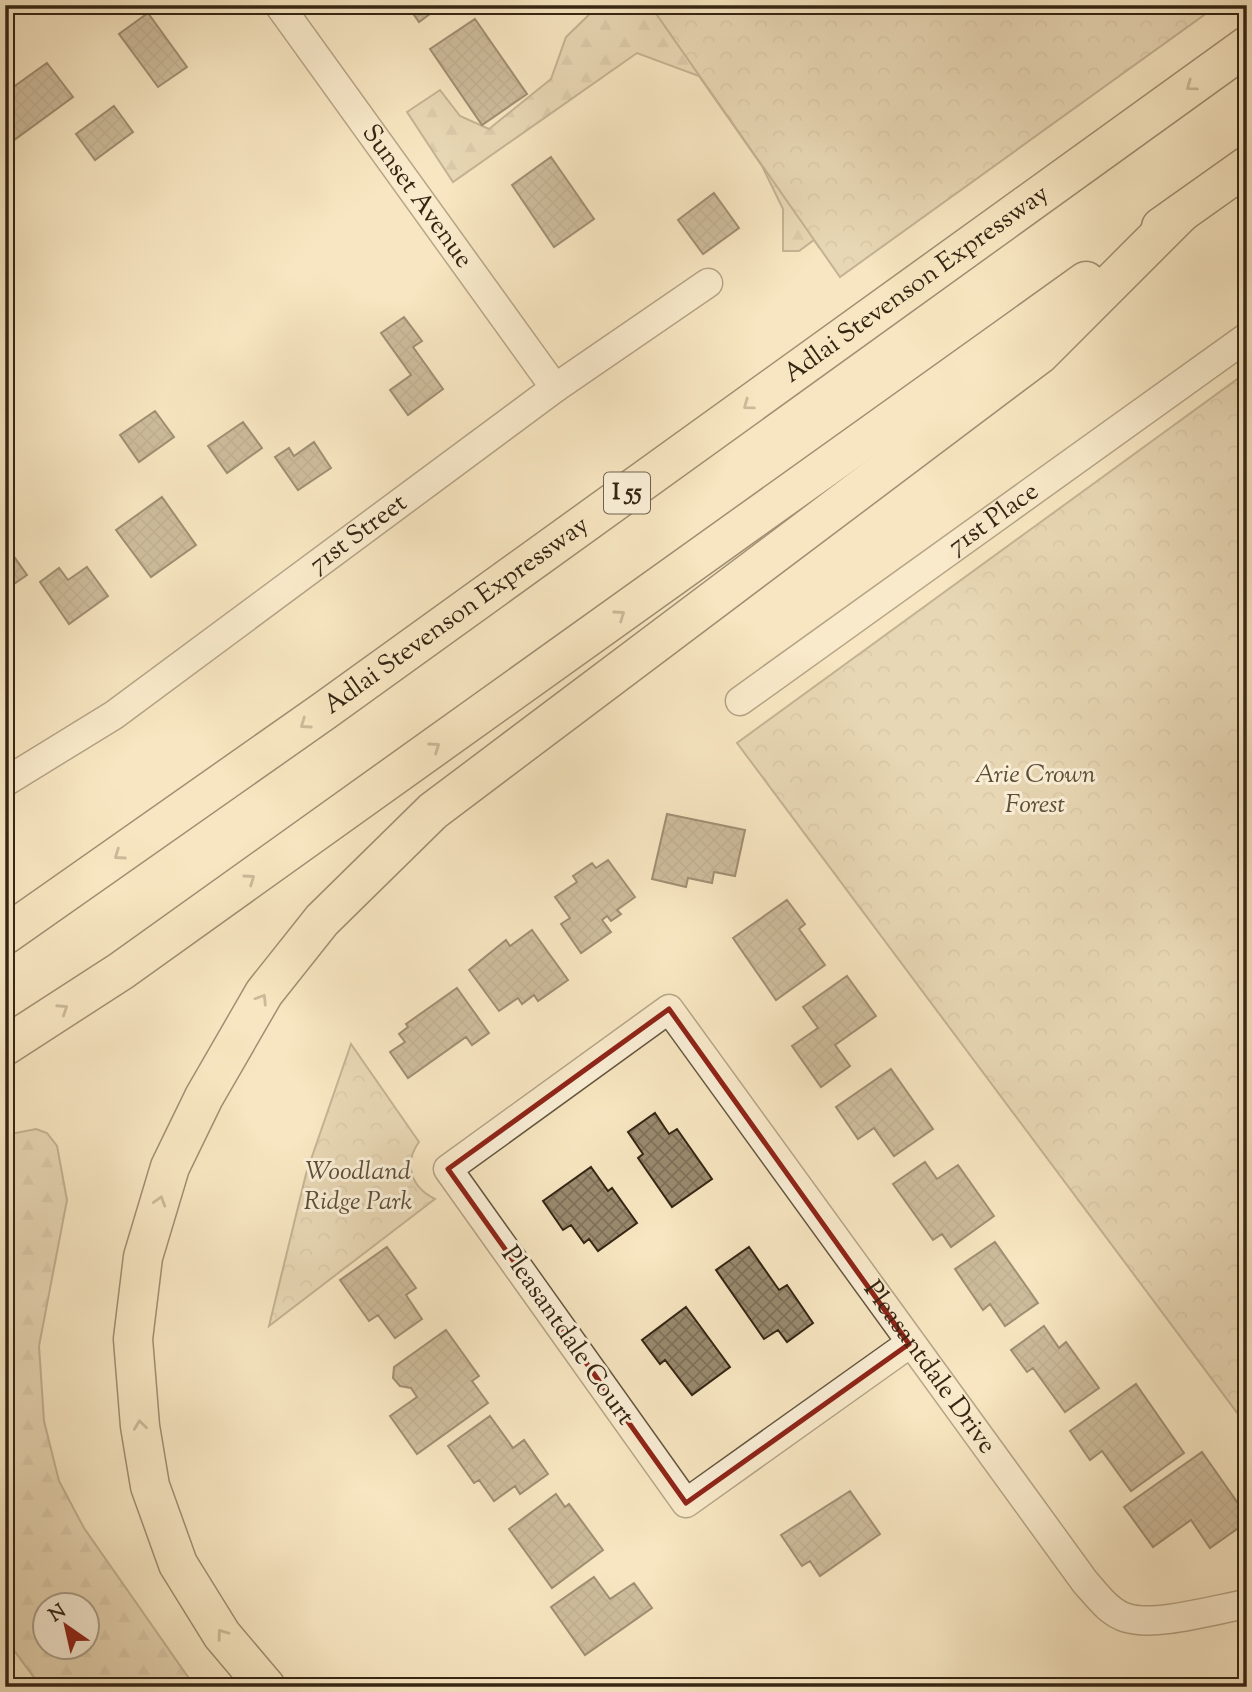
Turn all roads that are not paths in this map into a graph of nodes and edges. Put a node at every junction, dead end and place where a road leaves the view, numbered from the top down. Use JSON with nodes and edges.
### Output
{"nodes":[{"id":1,"x":279,"y":5,"type":"edge"},
{"id":2,"x":1247,"y":46,"type":"edge"},
{"id":3,"x":1247,"y":166,"type":"edge"},
{"id":4,"x":1181,"y":213,"type":"junction"},
{"id":5,"x":708,"y":283,"type":"dead end"},
{"id":6,"x":1247,"y":337,"type":"edge"},
{"id":7,"x":555,"y":388,"type":"junction"},
{"id":8,"x":740,"y":701,"type":"dead end"},
{"id":9,"x":5,"y":782,"type":"edge"},
{"id":10,"x":5,"y":935,"type":"edge"},
{"id":11,"x":669,"y":1009,"type":"joint"},
{"id":12,"x":5,"y":1046,"type":"edge"},
{"id":13,"x":909,"y":1344,"type":"junction"},
{"id":14,"x":1247,"y":1604,"type":"edge"},
{"id":15,"x":266,"y":1687,"type":"edge"}],
"edges":[{"from":1,"to":7,"type":"street","name":"Sunset Avenue"},
{"from":2,"to":10,"type":"highway","name":"Adlai Stevenson Expressway","number":"I 55","one_way":true},
{"from":3,"to":4,"type":"highway"},
{"from":12,"to":4,"type":"highway","one_way":true},
{"from":15,"to":4,"type":"highway","one_way":true},
{"from":5,"to":7,"type":"street","name":"71st Street"},
{"from":6,"to":8,"type":"street","name":"71st Place"},
{"from":7,"to":9,"type":"street","name":"71st Street"},
{"from":11,"to":13,"type":"street","name":"Pleasantdale Drive"},
{"from":11,"to":13,"type":"street","name":"Pleasantdale Court"},
{"from":13,"to":14,"type":"street","name":"Pleasantdale Drive"}]}
